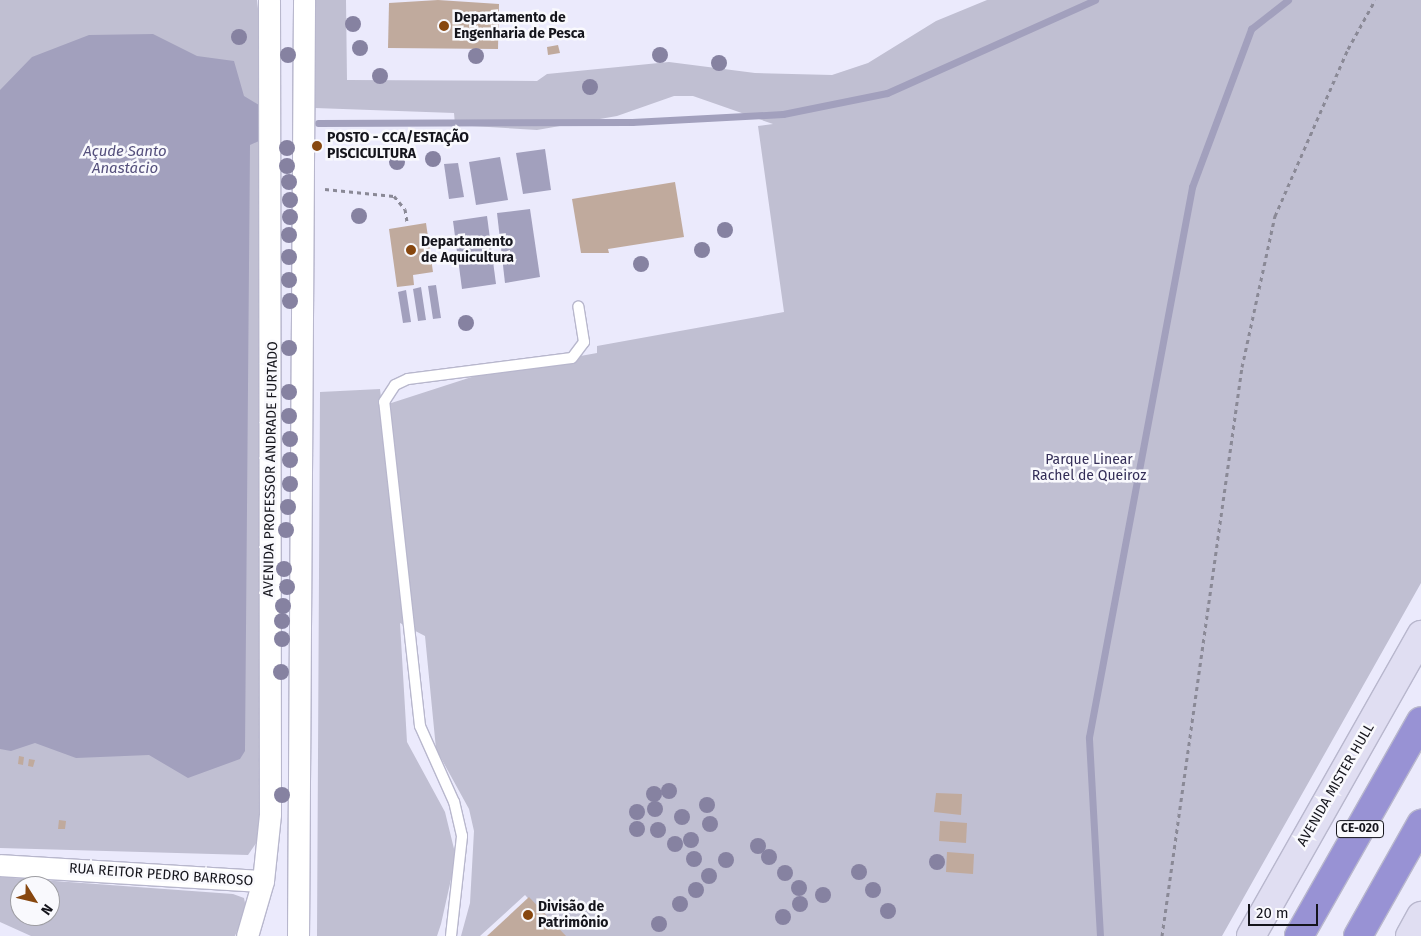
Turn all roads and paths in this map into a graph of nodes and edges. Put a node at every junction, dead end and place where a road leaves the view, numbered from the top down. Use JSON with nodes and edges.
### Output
{"nodes":[{"id":1,"x":269,"y":0,"type":"edge"},
{"id":2,"x":304,"y":0,"type":"edge"},
{"id":3,"x":1375,"y":0,"type":"edge"},
{"id":4,"x":346,"y":189,"type":"dead end"},
{"id":5,"x":407,"y":222,"type":"dead end"},
{"id":6,"x":578,"y":306,"type":"dead end"},
{"id":7,"x":1421,"y":635,"type":"edge"},
{"id":8,"x":1421,"y":722,"type":"edge"},
{"id":9,"x":1421,"y":824,"type":"edge"},
{"id":10,"x":0,"y":865,"type":"edge"},
{"id":11,"x":263,"y":882,"type":"junction"},
{"id":12,"x":1421,"y":916,"type":"edge"},
{"id":13,"x":247,"y":936,"type":"edge"},
{"id":14,"x":298,"y":936,"type":"edge"},
{"id":15,"x":451,"y":936,"type":"edge"},
{"id":16,"x":1162,"y":936,"type":"edge"},
{"id":17,"x":1251,"y":936,"type":"edge"},
{"id":18,"x":1299,"y":936,"type":"edge"},
{"id":19,"x":1358,"y":936,"type":"edge"},
{"id":20,"x":1410,"y":936,"type":"edge"}],
"edges":[{"from":1,"to":11,"type":"street","name":"AVENIDA PROFESSOR ANDRADE FURTADO"},
{"from":2,"to":14,"type":"street","name":"AVENIDA PROFESSOR ANDRADE FURTADO"},
{"from":3,"to":16,"type":"path"},
{"from":4,"to":5,"type":"path"},
{"from":6,"to":15,"type":"lane"},
{"from":7,"to":17,"type":"main road","name":"AVENIDA MISTER HULL"},
{"from":8,"to":18,"type":"highway","number":"CE-020"},
{"from":9,"to":19,"type":"highway"},
{"from":10,"to":11,"type":"street","name":"RUA REITOR PEDRO BARROSO"},
{"from":11,"to":13,"type":"street","name":"AVENIDA PROFESSOR ANDRADE FURTADO"},
{"from":12,"to":20,"type":"main road"}]}
